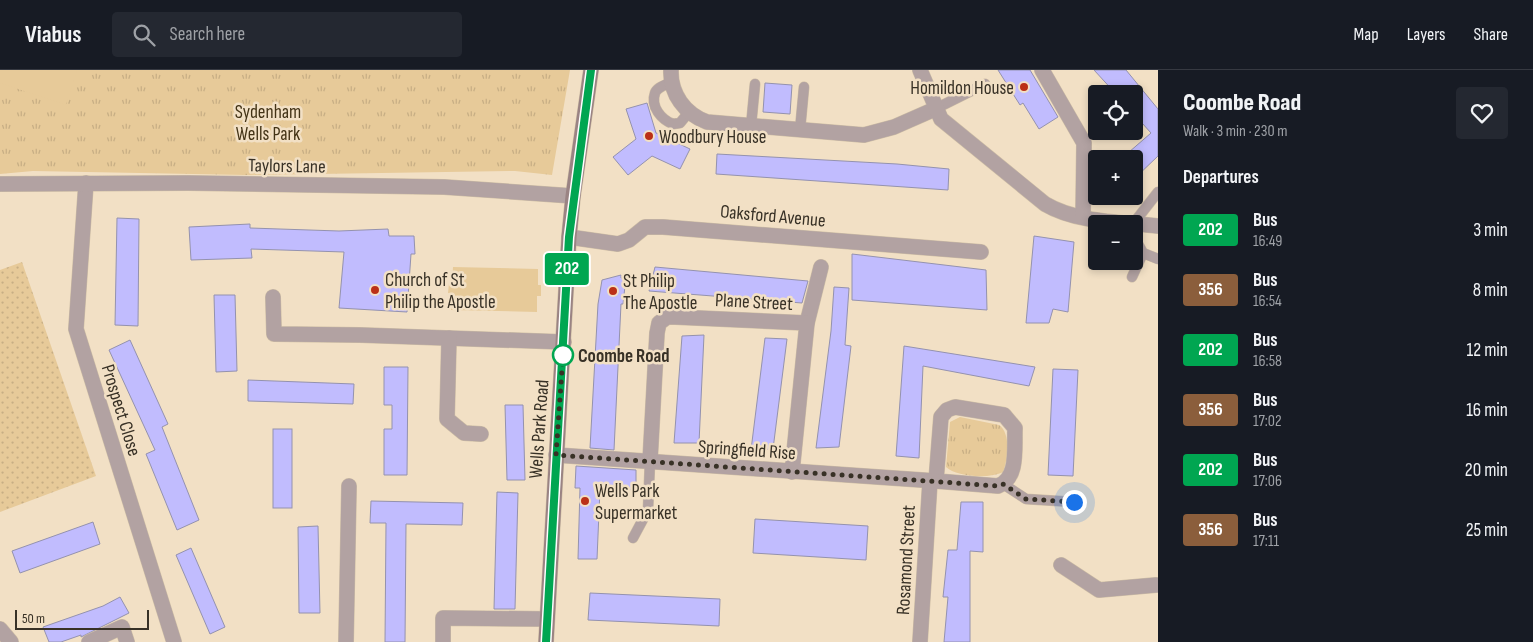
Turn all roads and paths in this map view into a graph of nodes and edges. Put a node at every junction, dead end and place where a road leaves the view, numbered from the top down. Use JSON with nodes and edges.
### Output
{"nodes":[{"id":1,"x":591,"y":70,"type":"edge"},
{"id":2,"x":920,"y":70,"type":"edge"},
{"id":3,"x":1042,"y":70,"type":"edge"},
{"id":4,"x":671,"y":76,"type":"edge"},
{"id":5,"x":755,"y":84,"type":"dead end"},
{"id":6,"x":985,"y":84,"type":"dead end"},
{"id":7,"x":804,"y":87,"type":"dead end"},
{"id":8,"x":935,"y":108,"type":"junction"},
{"id":9,"x":689,"y":112,"type":"junction"},
{"id":10,"x":751,"y":126,"type":"junction"},
{"id":11,"x":800,"y":130,"type":"junction"},
{"id":12,"x":86,"y":183,"type":"junction"},
{"id":13,"x":0,"y":184,"type":"edge"},
{"id":14,"x":1158,"y":192,"type":"edge"},
{"id":15,"x":573,"y":196,"type":"junction"},
{"id":16,"x":1140,"y":215,"type":"edge"},
{"id":17,"x":1083,"y":217,"type":"junction"},
{"id":18,"x":1088,"y":218,"type":"edge"},
{"id":19,"x":1143,"y":225,"type":"edge"},
{"id":20,"x":1158,"y":226,"type":"edge"},
{"id":21,"x":569,"y":237,"type":"junction"},
{"id":22,"x":981,"y":252,"type":"dead end"},
{"id":23,"x":1143,"y":253,"type":"edge"},
{"id":24,"x":1158,"y":259,"type":"edge"},
{"id":25,"x":821,"y":267,"type":"dead end"},
{"id":26,"x":1135,"y":270,"type":"edge"},
{"id":27,"x":1132,"y":277,"type":"dead end"},
{"id":28,"x":273,"y":297,"type":"dead end"},
{"id":29,"x":808,"y":323,"type":"junction"},
{"id":30,"x":449,"y":338,"type":"junction"},
{"id":31,"x":564,"y":342,"type":"junction"},
{"id":32,"x":481,"y":434,"type":"dead end"},
{"id":33,"x":556,"y":455,"type":"junction"},
{"id":34,"x":650,"y":461,"type":"junction"},
{"id":35,"x":792,"y":472,"type":"junction"},
{"id":36,"x":933,"y":481,"type":"junction"},
{"id":37,"x":1003,"y":484,"type":"junction"},
{"id":38,"x":349,"y":486,"type":"dead end"},
{"id":39,"x":1074,"y":502,"type":"dead end"},
{"id":40,"x":633,"y":538,"type":"dead end"},
{"id":41,"x":1061,"y":565,"type":"dead end"},
{"id":42,"x":1157,"y":587,"type":"edge"},
{"id":43,"x":547,"y":619,"type":"junction"},
{"id":44,"x":0,"y":629,"type":"edge"},
{"id":45,"x":11,"y":642,"type":"edge"},
{"id":46,"x":89,"y":642,"type":"edge"},
{"id":47,"x":127,"y":642,"type":"edge"},
{"id":48,"x":174,"y":642,"type":"edge"},
{"id":49,"x":346,"y":642,"type":"edge"},
{"id":50,"x":443,"y":642,"type":"edge"},
{"id":51,"x":546,"y":642,"type":"edge"},
{"id":52,"x":920,"y":642,"type":"edge"}],
"edges":[{"from":1,"to":15,"type":"street","name":"Wells Park Road"},
{"from":2,"to":8,"type":"street"},
{"from":3,"to":17,"type":"street"},
{"from":4,"to":9,"type":"street"},
{"from":4,"to":9,"type":"lane"},
{"from":5,"to":10,"type":"lane"},
{"from":6,"to":8,"type":"lane"},
{"from":7,"to":11,"type":"lane"},
{"from":8,"to":11,"type":"street"},
{"from":8,"to":17,"type":"street"},
{"from":9,"to":10,"type":"street"},
{"from":10,"to":11,"type":"street"},
{"from":12,"to":13,"type":"street","name":"Taylors Lane"},
{"from":12,"to":15,"type":"street","name":"Taylors Lane"},
{"from":12,"to":48,"type":"street","name":"Prospect Close"},
{"from":14,"to":16,"type":"lane"},
{"from":15,"to":21,"type":"street","name":"Wells Park Road"},
{"from":17,"to":18,"type":"street"},
{"from":19,"to":20,"type":"street"},
{"from":21,"to":22,"type":"street","name":"Oaksford Avenue"},
{"from":21,"to":31,"type":"street","name":"Wells Park Road"},
{"from":23,"to":24,"type":"lane"},
{"from":25,"to":29,"type":"street","name":"Plane Street"},
{"from":26,"to":27,"type":"lane"},
{"from":28,"to":30,"type":"street"},
{"from":29,"to":34,"type":"street","name":"Plane Street"},
{"from":29,"to":35,"type":"street","name":"Plane Street"},
{"from":30,"to":31,"type":"street"},
{"from":30,"to":32,"type":"street"},
{"from":31,"to":33,"type":"street","name":"Wells Park Road"},
{"from":33,"to":34,"type":"street","name":"Springfield Rise"},
{"from":33,"to":43,"type":"street","name":"Wells Park Road"},
{"from":34,"to":35,"type":"street","name":"Springfield Rise"},
{"from":34,"to":40,"type":"lane"},
{"from":35,"to":36,"type":"street","name":"Springfield Rise"},
{"from":36,"to":37,"type":"street"},
{"from":36,"to":37,"type":"street","name":"Rosamond Street"},
{"from":36,"to":52,"type":"street","name":"Rosamond Street"},
{"from":37,"to":39,"type":"lane"},
{"from":38,"to":49,"type":"street"},
{"from":41,"to":42,"type":"street"},
{"from":43,"to":50,"type":"street"},
{"from":43,"to":51,"type":"street","name":"Wells Park Road"},
{"from":44,"to":45,"type":"street"},
{"from":46,"to":47,"type":"street"}]}
